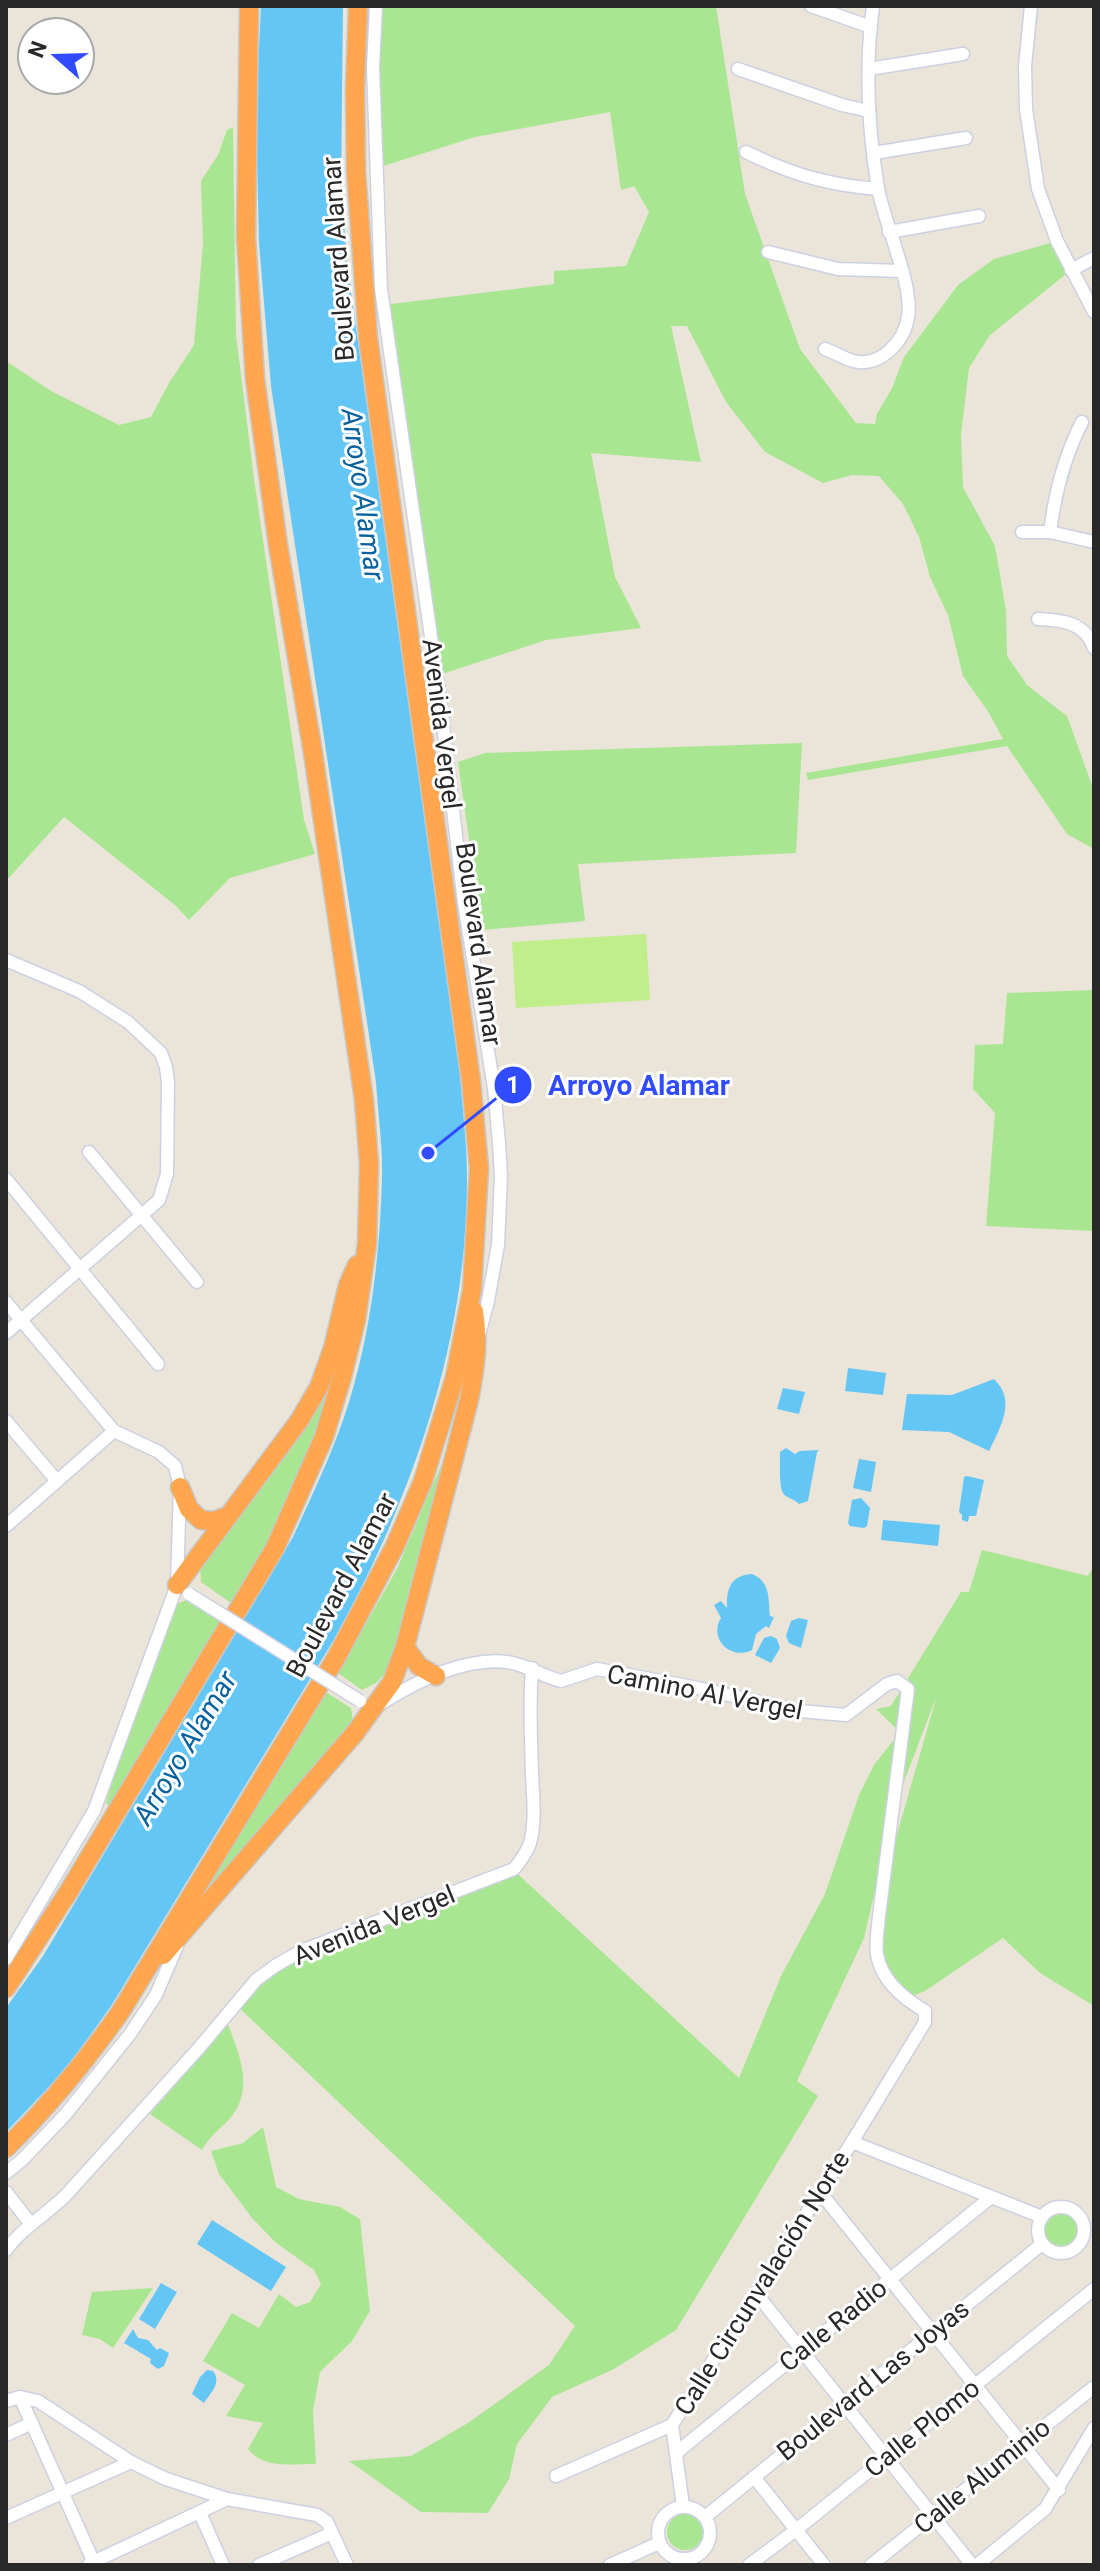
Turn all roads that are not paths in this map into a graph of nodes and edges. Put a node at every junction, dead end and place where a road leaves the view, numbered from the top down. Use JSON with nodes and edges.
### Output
{"nodes":[{"id":1,"x":249,"y":6,"type":"edge"},
{"id":2,"x":358,"y":6,"type":"edge"},
{"id":3,"x":376,"y":6,"type":"edge"},
{"id":4,"x":811,"y":6,"type":"edge"},
{"id":5,"x":873,"y":6,"type":"edge"},
{"id":6,"x":1031,"y":6,"type":"edge"},
{"id":7,"x":871,"y":27,"type":"junction"},
{"id":8,"x":963,"y":54,"type":"dead end"},
{"id":9,"x":738,"y":69,"type":"dead end"},
{"id":10,"x":869,"y":69,"type":"junction"},
{"id":11,"x":869,"y":111,"type":"junction"},
{"id":12,"x":966,"y":138,"type":"dead end"},
{"id":13,"x":746,"y":152,"type":"dead end"},
{"id":14,"x":874,"y":153,"type":"junction"},
{"id":15,"x":878,"y":189,"type":"junction"},
{"id":16,"x":979,"y":216,"type":"dead end"},
{"id":17,"x":889,"y":232,"type":"junction"},
{"id":18,"x":768,"y":252,"type":"dead end"},
{"id":19,"x":1094,"y":258,"type":"edge"},
{"id":20,"x":1071,"y":270,"type":"junction"},
{"id":21,"x":901,"y":271,"type":"junction"},
{"id":22,"x":381,"y":289,"type":"junction"},
{"id":23,"x":1094,"y":312,"type":"edge"},
{"id":24,"x":368,"y":338,"type":"junction"},
{"id":25,"x":825,"y":349,"type":"dead end"},
{"id":26,"x":1082,"y":422,"type":"dead end"},
{"id":27,"x":1022,"y":532,"type":"dead end"},
{"id":28,"x":1050,"y":532,"type":"junction"},
{"id":29,"x":1094,"y":542,"type":"edge"},
{"id":30,"x":1038,"y":619,"type":"dead end"},
{"id":31,"x":1094,"y":648,"type":"edge"},
{"id":32,"x":6,"y":960,"type":"edge"},
{"id":33,"x":89,"y":1152,"type":"dead end"},
{"id":34,"x":6,"y":1179,"type":"edge"},
{"id":35,"x":141,"y":1217,"type":"junction"},
{"id":36,"x":367,"y":1244,"type":"junction"},
{"id":37,"x":80,"y":1269,"type":"junction"},
{"id":38,"x":197,"y":1282,"type":"dead end"},
{"id":39,"x":472,"y":1290,"type":"junction"},
{"id":40,"x":6,"y":1302,"type":"edge"},
{"id":41,"x":22,"y":1320,"type":"junction"},
{"id":42,"x":6,"y":1333,"type":"edge"},
{"id":43,"x":478,"y":1338,"type":"junction"},
{"id":44,"x":158,"y":1364,"type":"dead end"},
{"id":45,"x":7,"y":1423,"type":"edge"},
{"id":46,"x":114,"y":1431,"type":"junction"},
{"id":47,"x":57,"y":1481,"type":"junction"},
{"id":48,"x":180,"y":1487,"type":"junction"},
{"id":49,"x":228,"y":1516,"type":"junction"},
{"id":50,"x":6,"y":1526,"type":"edge"},
{"id":51,"x":183,"y":1590,"type":"junction"},
{"id":52,"x":405,"y":1647,"type":"junction"},
{"id":53,"x":532,"y":1668,"type":"junction"},
{"id":54,"x":436,"y":1676,"type":"junction"},
{"id":55,"x":368,"y":1704,"type":"junction"},
{"id":56,"x":182,"y":1936,"type":"junction"},
{"id":57,"x":6,"y":1959,"type":"edge"},
{"id":58,"x":142,"y":1977,"type":"junction"},
{"id":59,"x":6,"y":1988,"type":"edge"},
{"id":60,"x":925,"y":2011,"type":"joint"},
{"id":61,"x":852,"y":2142,"type":"junction"},
{"id":62,"x":6,"y":2148,"type":"edge"},
{"id":63,"x":6,"y":2173,"type":"edge"},
{"id":64,"x":6,"y":2192,"type":"edge"},
{"id":65,"x":820,"y":2192,"type":"junction"},
{"id":66,"x":990,"y":2198,"type":"junction"},
{"id":67,"x":1042,"y":2217,"type":"junction"},
{"id":68,"x":30,"y":2223,"type":"junction"},
{"id":69,"x":1089,"y":2239,"type":"edge"},
{"id":70,"x":1042,"y":2244,"type":"junction"},
{"id":71,"x":6,"y":2250,"type":"edge"},
{"id":72,"x":890,"y":2279,"type":"junction"},
{"id":73,"x":1094,"y":2289,"type":"edge"},
{"id":74,"x":756,"y":2293,"type":"junction"},
{"id":75,"x":933,"y":2332,"type":"junction"},
{"id":76,"x":802,"y":2351,"type":"junction"},
{"id":77,"x":975,"y":2385,"type":"junction"},
{"id":78,"x":1094,"y":2387,"type":"edge"},
{"id":79,"x":20,"y":2397,"type":"junction"},
{"id":80,"x":6,"y":2401,"type":"edge"},
{"id":81,"x":844,"y":2404,"type":"junction"},
{"id":82,"x":32,"y":2423,"type":"junction"},
{"id":83,"x":672,"y":2425,"type":"junction"},
{"id":84,"x":1094,"y":2428,"type":"edge"},
{"id":85,"x":6,"y":2435,"type":"edge"},
{"id":86,"x":1022,"y":2444,"type":"junction"},
{"id":87,"x":676,"y":2453,"type":"junction"},
{"id":88,"x":886,"y":2457,"type":"junction"},
{"id":89,"x":131,"y":2462,"type":"junction"},
{"id":90,"x":556,"y":2476,"type":"dead end"},
{"id":91,"x":754,"y":2477,"type":"junction"},
{"id":92,"x":1059,"y":2490,"type":"junction"},
{"id":93,"x":63,"y":2492,"type":"junction"},
{"id":94,"x":227,"y":2499,"type":"junction"},
{"id":95,"x":683,"y":2506,"type":"junction"},
{"id":96,"x":200,"y":2513,"type":"junction"},
{"id":97,"x":932,"y":2516,"type":"junction"},
{"id":98,"x":705,"y":2517,"type":"junction"},
{"id":99,"x":6,"y":2518,"type":"edge"},
{"id":100,"x":330,"y":2528,"type":"junction"},
{"id":101,"x":796,"y":2530,"type":"junction"},
{"id":102,"x":659,"y":2543,"type":"junction"},
{"id":103,"x":691,"y":2562,"type":"edge"},
{"id":104,"x":93,"y":2564,"type":"edge"},
{"id":105,"x":223,"y":2565,"type":"edge"},
{"id":106,"x":259,"y":2565,"type":"edge"},
{"id":107,"x":347,"y":2565,"type":"edge"},
{"id":108,"x":610,"y":2565,"type":"edge"},
{"id":109,"x":749,"y":2565,"type":"edge"},
{"id":110,"x":824,"y":2565,"type":"edge"},
{"id":111,"x":871,"y":2565,"type":"edge"},
{"id":112,"x":974,"y":2565,"type":"edge"}],
"edges":[{"from":1,"to":36,"type":"highway"},
{"from":2,"to":24,"type":"highway","name":"Boulevard Alamar"},
{"from":3,"to":22,"type":"street"},
{"from":4,"to":7,"type":"street"},
{"from":5,"to":7,"type":"street"},
{"from":6,"to":20,"type":"street"},
{"from":7,"to":10,"type":"street"},
{"from":8,"to":10,"type":"street"},
{"from":9,"to":11,"type":"street"},
{"from":10,"to":11,"type":"street"},
{"from":11,"to":14,"type":"street"},
{"from":12,"to":14,"type":"street"},
{"from":13,"to":15,"type":"street"},
{"from":14,"to":15,"type":"street"},
{"from":15,"to":17,"type":"street"},
{"from":16,"to":17,"type":"street"},
{"from":17,"to":21,"type":"street"},
{"from":18,"to":21,"type":"street"},
{"from":19,"to":20,"type":"street"},
{"from":20,"to":23,"type":"street"},
{"from":21,"to":25,"type":"street"},
{"from":22,"to":24,"type":"street"},
{"from":22,"to":43,"type":"street","name":"Avenida Vergel"},
{"from":24,"to":39,"type":"highway","name":"Boulevard Alamar"},
{"from":26,"to":28,"type":"street"},
{"from":27,"to":28,"type":"street"},
{"from":28,"to":29,"type":"street"},
{"from":30,"to":31,"type":"street"},
{"from":32,"to":35,"type":"street"},
{"from":33,"to":35,"type":"street"},
{"from":34,"to":37,"type":"street"},
{"from":35,"to":37,"type":"street"},
{"from":35,"to":38,"type":"street"},
{"from":36,"to":49,"type":"highway"},
{"from":36,"to":59,"type":"highway"},
{"from":37,"to":41,"type":"street"},
{"from":37,"to":44,"type":"street"},
{"from":39,"to":43,"type":"highway"},
{"from":39,"to":58,"type":"highway","name":"Boulevard Alamar"},
{"from":40,"to":41,"type":"street"},
{"from":41,"to":42,"type":"street"},
{"from":41,"to":46,"type":"street"},
{"from":43,"to":52,"type":"highway"},
{"from":45,"to":47,"type":"street"},
{"from":46,"to":47,"type":"street"},
{"from":46,"to":48,"type":"street"},
{"from":47,"to":50,"type":"street"},
{"from":48,"to":49,"type":"highway"},
{"from":48,"to":51,"type":"street"},
{"from":49,"to":51,"type":"highway"},
{"from":51,"to":55,"type":"street","bridge":true},
{"from":51,"to":57,"type":"street"},
{"from":52,"to":54,"type":"highway"},
{"from":52,"to":55,"type":"highway"},
{"from":53,"to":54,"type":"street","name":"Camino Al Vergel"},
{"from":53,"to":60,"type":"street","name":"Camino Al Vergel"},
{"from":53,"to":68,"type":"street","name":"Avenida Vergel"},
{"from":54,"to":55,"type":"street","name":"Camino Al Vergel"},
{"from":55,"to":56,"type":"highway"},
{"from":56,"to":58,"type":"highway"},
{"from":56,"to":63,"type":"street"},
{"from":58,"to":62,"type":"highway","name":"Boulevard Alamar"},
{"from":60,"to":61,"type":"street","name":"Calle Circunvalación Norte"},
{"from":61,"to":65,"type":"street","name":"Calle Circunvalación Norte"},
{"from":61,"to":66,"type":"street"},
{"from":64,"to":68,"type":"street"},
{"from":65,"to":72,"type":"street"},
{"from":65,"to":74,"type":"street","name":"Calle Circunvalación Norte"},
{"from":66,"to":67,"type":"street"},
{"from":66,"to":72,"type":"street","name":"Calle Radio"},
{"from":67,"to":69,"type":"street"},
{"from":67,"to":70,"type":"street"},
{"from":68,"to":71,"type":"street","name":"Avenida Vergel"},
{"from":69,"to":70,"type":"street"},
{"from":70,"to":75,"type":"street","name":"Boulevard Las Joyas"},
{"from":72,"to":75,"type":"street"},
{"from":72,"to":76,"type":"street","name":"Calle Radio"},
{"from":73,"to":77,"type":"street","name":"Calle Plomo"},
{"from":74,"to":76,"type":"street"},
{"from":74,"to":83,"type":"street","name":"Calle Circunvalación Norte"},
{"from":75,"to":77,"type":"street"},
{"from":75,"to":81,"type":"street","name":"Boulevard Las Joyas"},
{"from":76,"to":81,"type":"street"},
{"from":76,"to":87,"type":"street","name":"Calle Radio"},
{"from":77,"to":86,"type":"street"},
{"from":77,"to":88,"type":"street","name":"Calle Plomo"},
{"from":78,"to":86,"type":"street","name":"Calle Aluminio"},
{"from":79,"to":80,"type":"street"},
{"from":79,"to":82,"type":"street"},
{"from":79,"to":89,"type":"street"},
{"from":81,"to":88,"type":"street"},
{"from":81,"to":91,"type":"street","name":"Boulevard Las Joyas"},
{"from":82,"to":85,"type":"street"},
{"from":82,"to":93,"type":"street"},
{"from":83,"to":87,"type":"street"},
{"from":83,"to":90,"type":"street"},
{"from":84,"to":92,"type":"street"},
{"from":86,"to":92,"type":"street"},
{"from":86,"to":97,"type":"street","name":"Calle Aluminio"},
{"from":87,"to":95,"type":"street"},
{"from":88,"to":97,"type":"street"},
{"from":88,"to":101,"type":"street","name":"Calle Plomo"},
{"from":89,"to":93,"type":"street"},
{"from":89,"to":94,"type":"street"},
{"from":91,"to":98,"type":"street","name":"Boulevard Las Joyas"},
{"from":91,"to":101,"type":"street"},
{"from":92,"to":112,"type":"street"},
{"from":93,"to":99,"type":"street"},
{"from":93,"to":104,"type":"street"},
{"from":94,"to":96,"type":"street"},
{"from":94,"to":100,"type":"street"},
{"from":95,"to":98,"type":"street"},
{"from":95,"to":102,"type":"street"},
{"from":96,"to":104,"type":"street"},
{"from":96,"to":105,"type":"street"},
{"from":97,"to":111,"type":"street","name":"Calle Aluminio"},
{"from":97,"to":112,"type":"street"},
{"from":98,"to":103,"type":"street"},
{"from":100,"to":106,"type":"street"},
{"from":100,"to":107,"type":"street"},
{"from":101,"to":109,"type":"street","name":"Calle Plomo"},
{"from":101,"to":110,"type":"street"},
{"from":102,"to":103,"type":"street"},
{"from":102,"to":108,"type":"street"}]}
